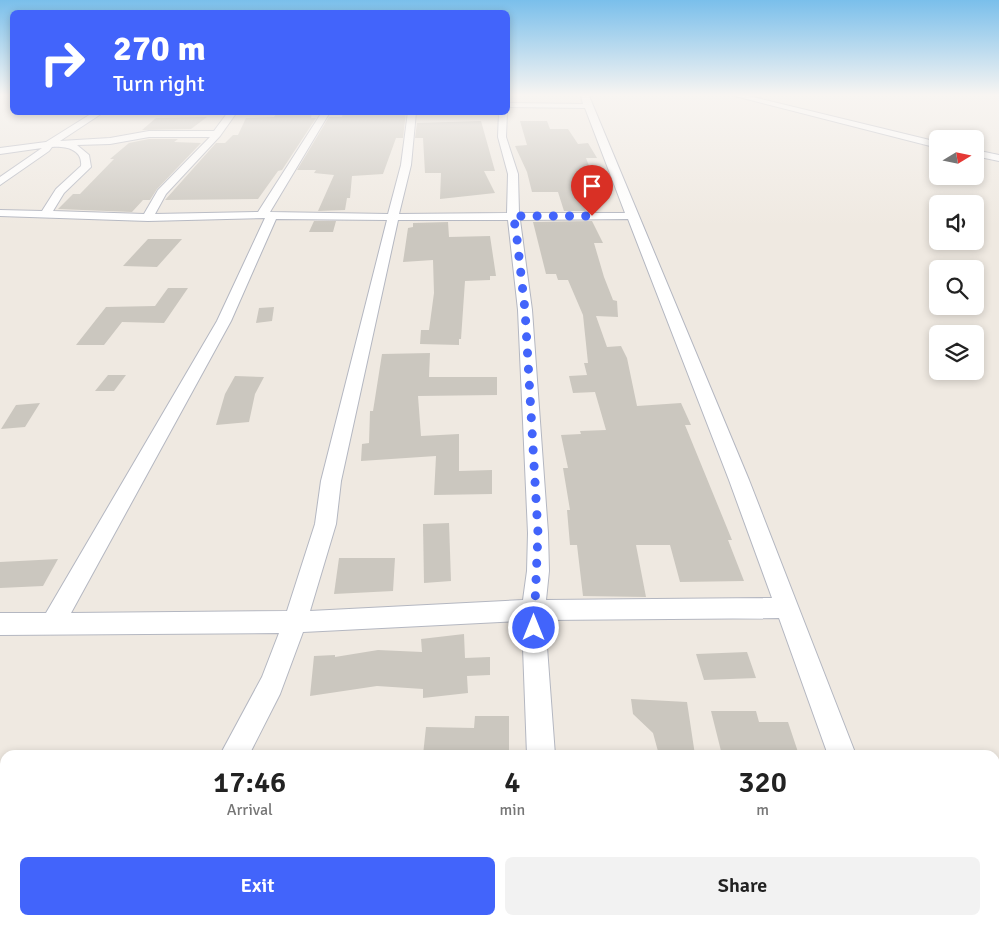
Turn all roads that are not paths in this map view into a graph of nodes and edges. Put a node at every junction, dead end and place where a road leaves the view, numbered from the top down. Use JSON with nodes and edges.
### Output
{"nodes":[{"id":1,"x":57,"y":139,"type":"edge"},
{"id":2,"x":120,"y":139,"type":"edge"},
{"id":3,"x":212,"y":139,"type":"edge"},
{"id":4,"x":310,"y":139,"type":"edge"},
{"id":5,"x":409,"y":139,"type":"edge"},
{"id":6,"x":503,"y":139,"type":"edge"},
{"id":7,"x":601,"y":139,"type":"edge"},
{"id":8,"x":914,"y":139,"type":"edge"},
{"id":9,"x":929,"y":143,"type":"edge"},
{"id":10,"x":49,"y":144,"type":"junction"},
{"id":11,"x":67,"y":144,"type":"junction"},
{"id":12,"x":0,"y":151,"type":"edge"},
{"id":13,"x":984,"y":155,"type":"edge"},
{"id":14,"x":999,"y":158,"type":"edge"},
{"id":15,"x":0,"y":182,"type":"edge"},
{"id":16,"x":0,"y":213,"type":"edge"},
{"id":17,"x":46,"y":214,"type":"junction"},
{"id":18,"x":267,"y":215,"type":"junction"},
{"id":19,"x":513,"y":216,"type":"junction"},
{"id":20,"x":632,"y":216,"type":"junction"},
{"id":21,"x":393,"y":217,"type":"junction"},
{"id":22,"x":148,"y":218,"type":"junction"},
{"id":23,"x":786,"y":608,"type":"junction"},
{"id":24,"x":534,"y":610,"type":"junction"},
{"id":25,"x":297,"y":622,"type":"junction"},
{"id":26,"x":53,"y":623,"type":"junction"},
{"id":27,"x":0,"y":624,"type":"edge"},
{"id":28,"x":237,"y":750,"type":"edge"},
{"id":29,"x":541,"y":750,"type":"edge"},
{"id":30,"x":840,"y":750,"type":"edge"}],
"edges":[{"from":1,"to":10,"type":"street"},
{"from":2,"to":11,"type":"street"},
{"from":3,"to":22,"type":"street"},
{"from":4,"to":18,"type":"street"},
{"from":5,"to":21,"type":"street"},
{"from":6,"to":19,"type":"street"},
{"from":7,"to":20,"type":"street"},
{"from":8,"to":9,"type":"street"},
{"from":10,"to":11,"type":"street"},
{"from":10,"to":12,"type":"street"},
{"from":10,"to":15,"type":"street"},
{"from":11,"to":17,"type":"street"},
{"from":13,"to":14,"type":"street"},
{"from":16,"to":17,"type":"street"},
{"from":17,"to":22,"type":"street"},
{"from":18,"to":21,"type":"street"},
{"from":18,"to":22,"type":"street"},
{"from":18,"to":26,"type":"street"},
{"from":19,"to":20,"type":"street"},
{"from":19,"to":21,"type":"street"},
{"from":19,"to":24,"type":"street"},
{"from":20,"to":23,"type":"street"},
{"from":21,"to":25,"type":"street"},
{"from":23,"to":24,"type":"street"},
{"from":23,"to":30,"type":"street"},
{"from":24,"to":25,"type":"street"},
{"from":24,"to":29,"type":"street"},
{"from":25,"to":26,"type":"street"},
{"from":25,"to":28,"type":"street"},
{"from":26,"to":27,"type":"street"}]}
